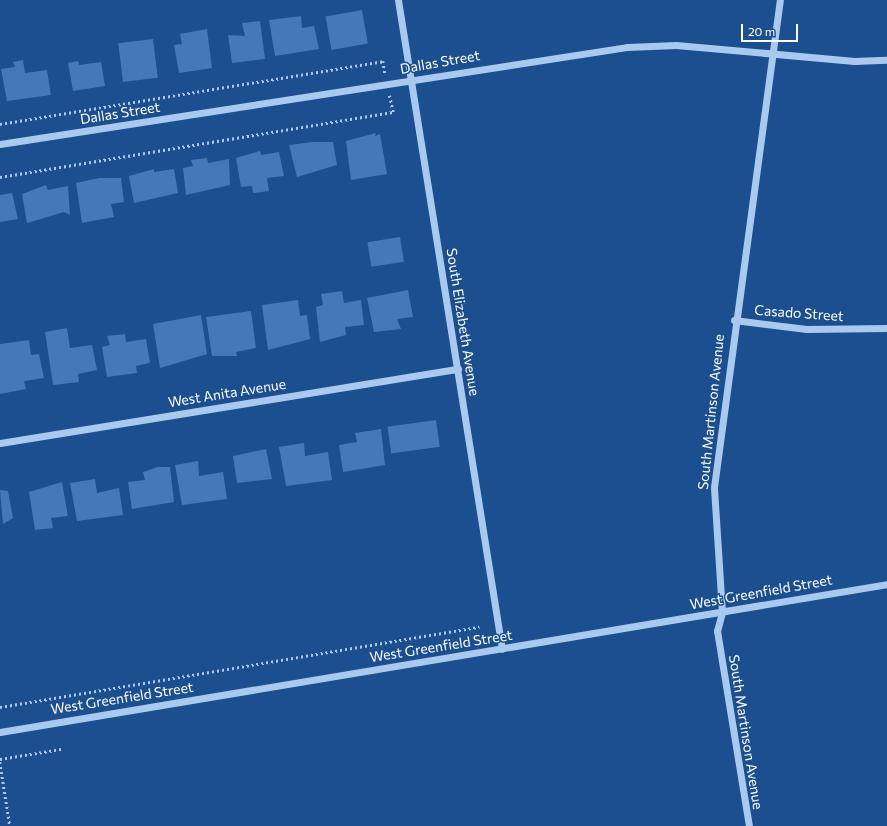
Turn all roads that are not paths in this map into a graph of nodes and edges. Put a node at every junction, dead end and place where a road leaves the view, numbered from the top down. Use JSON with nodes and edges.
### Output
{"nodes":[{"id":1,"x":398,"y":0,"type":"edge"},
{"id":2,"x":780,"y":0,"type":"edge"},
{"id":3,"x":773,"y":53,"type":"junction"},
{"id":4,"x":887,"y":60,"type":"edge"},
{"id":5,"x":411,"y":81,"type":"junction"},
{"id":6,"x":0,"y":144,"type":"edge"},
{"id":7,"x":734,"y":320,"type":"junction"},
{"id":8,"x":887,"y":328,"type":"edge"},
{"id":9,"x":458,"y":369,"type":"junction"},
{"id":10,"x":0,"y":443,"type":"edge"},
{"id":11,"x":887,"y":584,"type":"edge"},
{"id":12,"x":722,"y":612,"type":"junction"},
{"id":13,"x":502,"y":649,"type":"junction"},
{"id":14,"x":0,"y":732,"type":"edge"},
{"id":15,"x":749,"y":826,"type":"edge"}],
"edges":[{"from":1,"to":5,"type":"street","name":"South Elizabeth Avenue"},
{"from":2,"to":3,"type":"street","name":"South Martinson Avenue"},
{"from":3,"to":4,"type":"street","name":"Dallas Street"},
{"from":3,"to":5,"type":"street","name":"Dallas Street"},
{"from":3,"to":7,"type":"street","name":"South Martinson Avenue"},
{"from":5,"to":6,"type":"street","name":"Dallas Street"},
{"from":5,"to":9,"type":"street","name":"South Elizabeth Avenue"},
{"from":7,"to":8,"type":"street","name":"Casado Street"},
{"from":7,"to":12,"type":"street","name":"South Martinson Avenue"},
{"from":9,"to":10,"type":"street","name":"West Anita Avenue"},
{"from":9,"to":13,"type":"street","name":"South Elizabeth Avenue"},
{"from":11,"to":12,"type":"street","name":"West Greenfield Street"},
{"from":12,"to":13,"type":"street","name":"West Greenfield Street"},
{"from":12,"to":15,"type":"street","name":"South Martinson Avenue"},
{"from":13,"to":14,"type":"street","name":"West Greenfield Street"}]}
